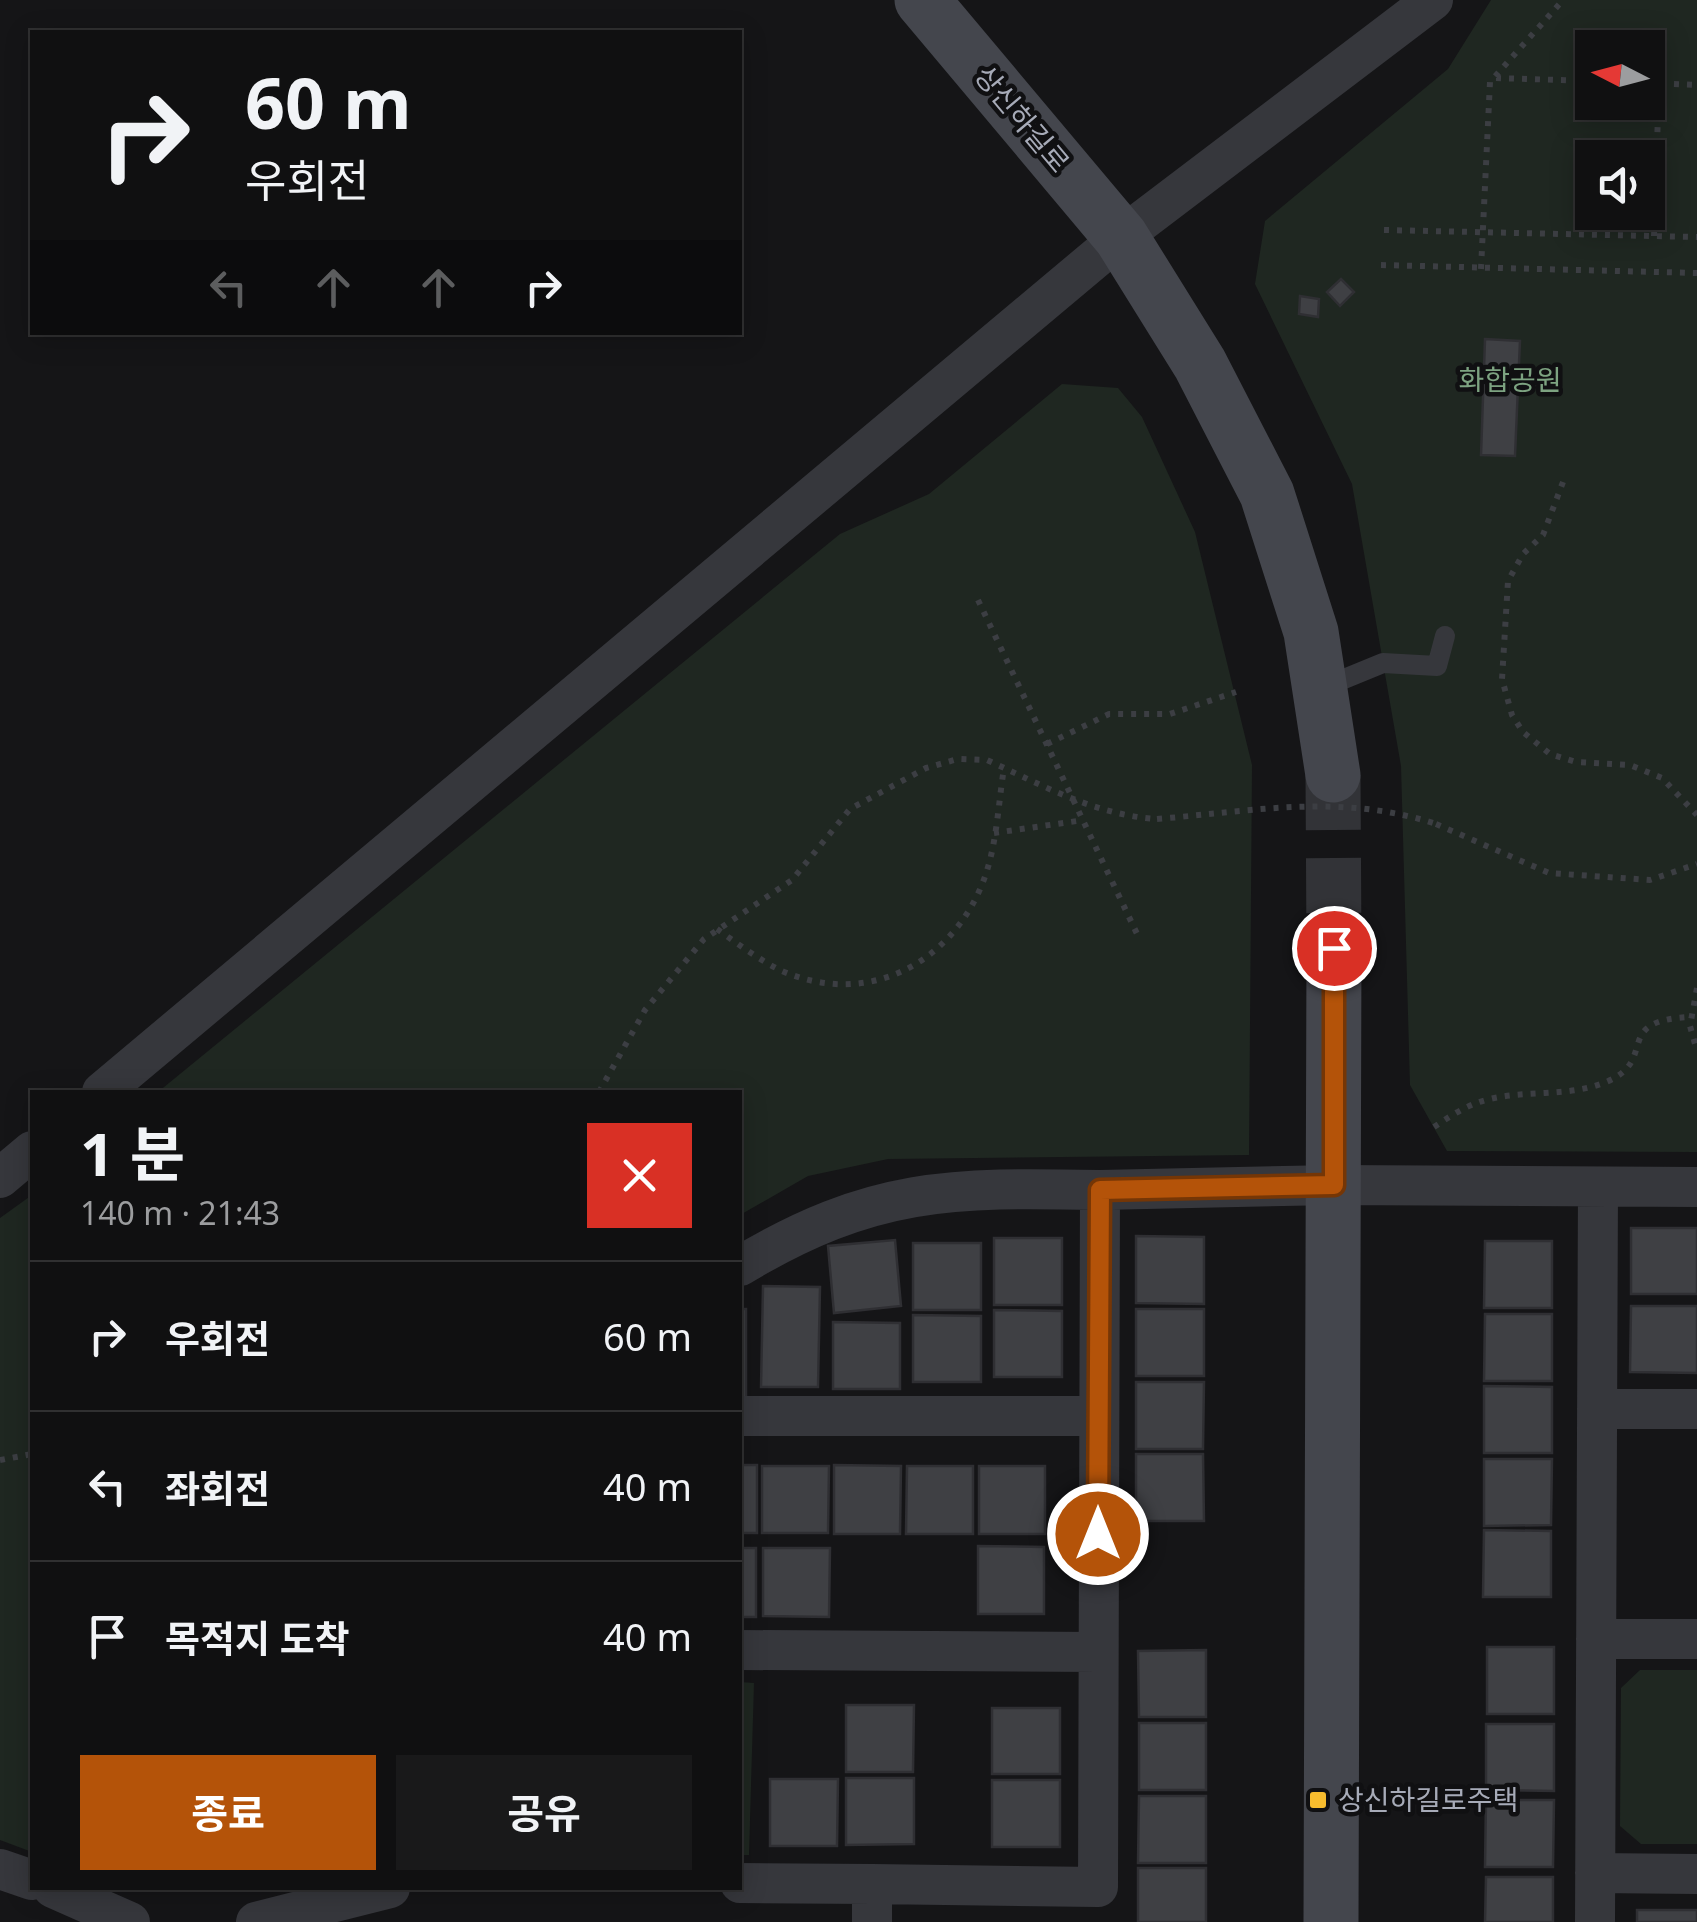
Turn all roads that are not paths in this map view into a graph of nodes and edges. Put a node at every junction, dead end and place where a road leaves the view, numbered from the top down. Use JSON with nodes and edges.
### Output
{"nodes":[{"id":1,"x":922,"y":0,"type":"edge"},
{"id":2,"x":1433,"y":0,"type":"edge"},
{"id":3,"x":1121,"y":237,"type":"junction"},
{"id":4,"x":1445,"y":636,"type":"dead end"},
{"id":5,"x":1320,"y":689,"type":"junction"},
{"id":6,"x":1333,"y":774,"type":"tunnel mouth"},
{"id":7,"x":1334,"y":948,"type":"tunnel mouth"},
{"id":8,"x":104,"y":1090,"type":"edge"},
{"id":9,"x":30,"y":1153,"type":"edge"},
{"id":10,"x":0,"y":1178,"type":"edge"},
{"id":11,"x":1334,"y":1185,"type":"junction"},
{"id":12,"x":1598,"y":1187,"type":"junction"},
{"id":13,"x":1697,"y":1187,"type":"edge"},
{"id":14,"x":1100,"y":1190,"type":"junction"},
{"id":15,"x":742,"y":1265,"type":"edge"},
{"id":16,"x":1596,"y":1409,"type":"junction"},
{"id":17,"x":1697,"y":1409,"type":"edge"},
{"id":18,"x":742,"y":1416,"type":"edge"},
{"id":19,"x":1099,"y":1416,"type":"junction"},
{"id":20,"x":1596,"y":1639,"type":"junction"},
{"id":21,"x":1697,"y":1639,"type":"edge"},
{"id":22,"x":742,"y":1650,"type":"edge"},
{"id":23,"x":1098,"y":1652,"type":"junction"},
{"id":24,"x":0,"y":1869,"type":"edge"},
{"id":25,"x":1595,"y":1873,"type":"junction"},
{"id":26,"x":1697,"y":1874,"type":"edge"},
{"id":27,"x":30,"y":1879,"type":"edge"},
{"id":28,"x":742,"y":1883,"type":"edge"},
{"id":29,"x":55,"y":1890,"type":"edge"},
{"id":30,"x":382,"y":1890,"type":"edge"},
{"id":31,"x":872,"y":1903,"type":"edge"},
{"id":32,"x":88,"y":1914,"type":"edge"},
{"id":33,"x":130,"y":1922,"type":"edge"},
{"id":34,"x":256,"y":1922,"type":"edge"},
{"id":35,"x":1331,"y":1922,"type":"edge"},
{"id":36,"x":1595,"y":1922,"type":"edge"}],
"edges":[{"from":1,"to":3,"type":"street","name":"상신하길로"},
{"from":2,"to":3,"type":"street"},
{"from":3,"to":5,"type":"street","name":"상신하길로"},
{"from":3,"to":8,"type":"street"},
{"from":4,"to":5,"type":"lane"},
{"from":5,"to":6,"type":"street","name":"상신하길로"},
{"from":7,"to":11,"type":"street"},
{"from":9,"to":10,"type":"street"},
{"from":11,"to":12,"type":"street"},
{"from":11,"to":14,"type":"street"},
{"from":11,"to":35,"type":"street"},
{"from":12,"to":13,"type":"street"},
{"from":12,"to":16,"type":"street"},
{"from":14,"to":15,"type":"street"},
{"from":14,"to":19,"type":"street"},
{"from":16,"to":17,"type":"street"},
{"from":16,"to":20,"type":"street"},
{"from":18,"to":19,"type":"street"},
{"from":19,"to":23,"type":"street"},
{"from":20,"to":21,"type":"street"},
{"from":20,"to":25,"type":"street"},
{"from":22,"to":23,"type":"street"},
{"from":23,"to":31,"type":"street"},
{"from":24,"to":27,"type":"street"},
{"from":25,"to":26,"type":"street"},
{"from":25,"to":36,"type":"street"},
{"from":28,"to":31,"type":"street"},
{"from":29,"to":32,"type":"street"},
{"from":30,"to":34,"type":"street"},
{"from":32,"to":33,"type":"street"}]}
